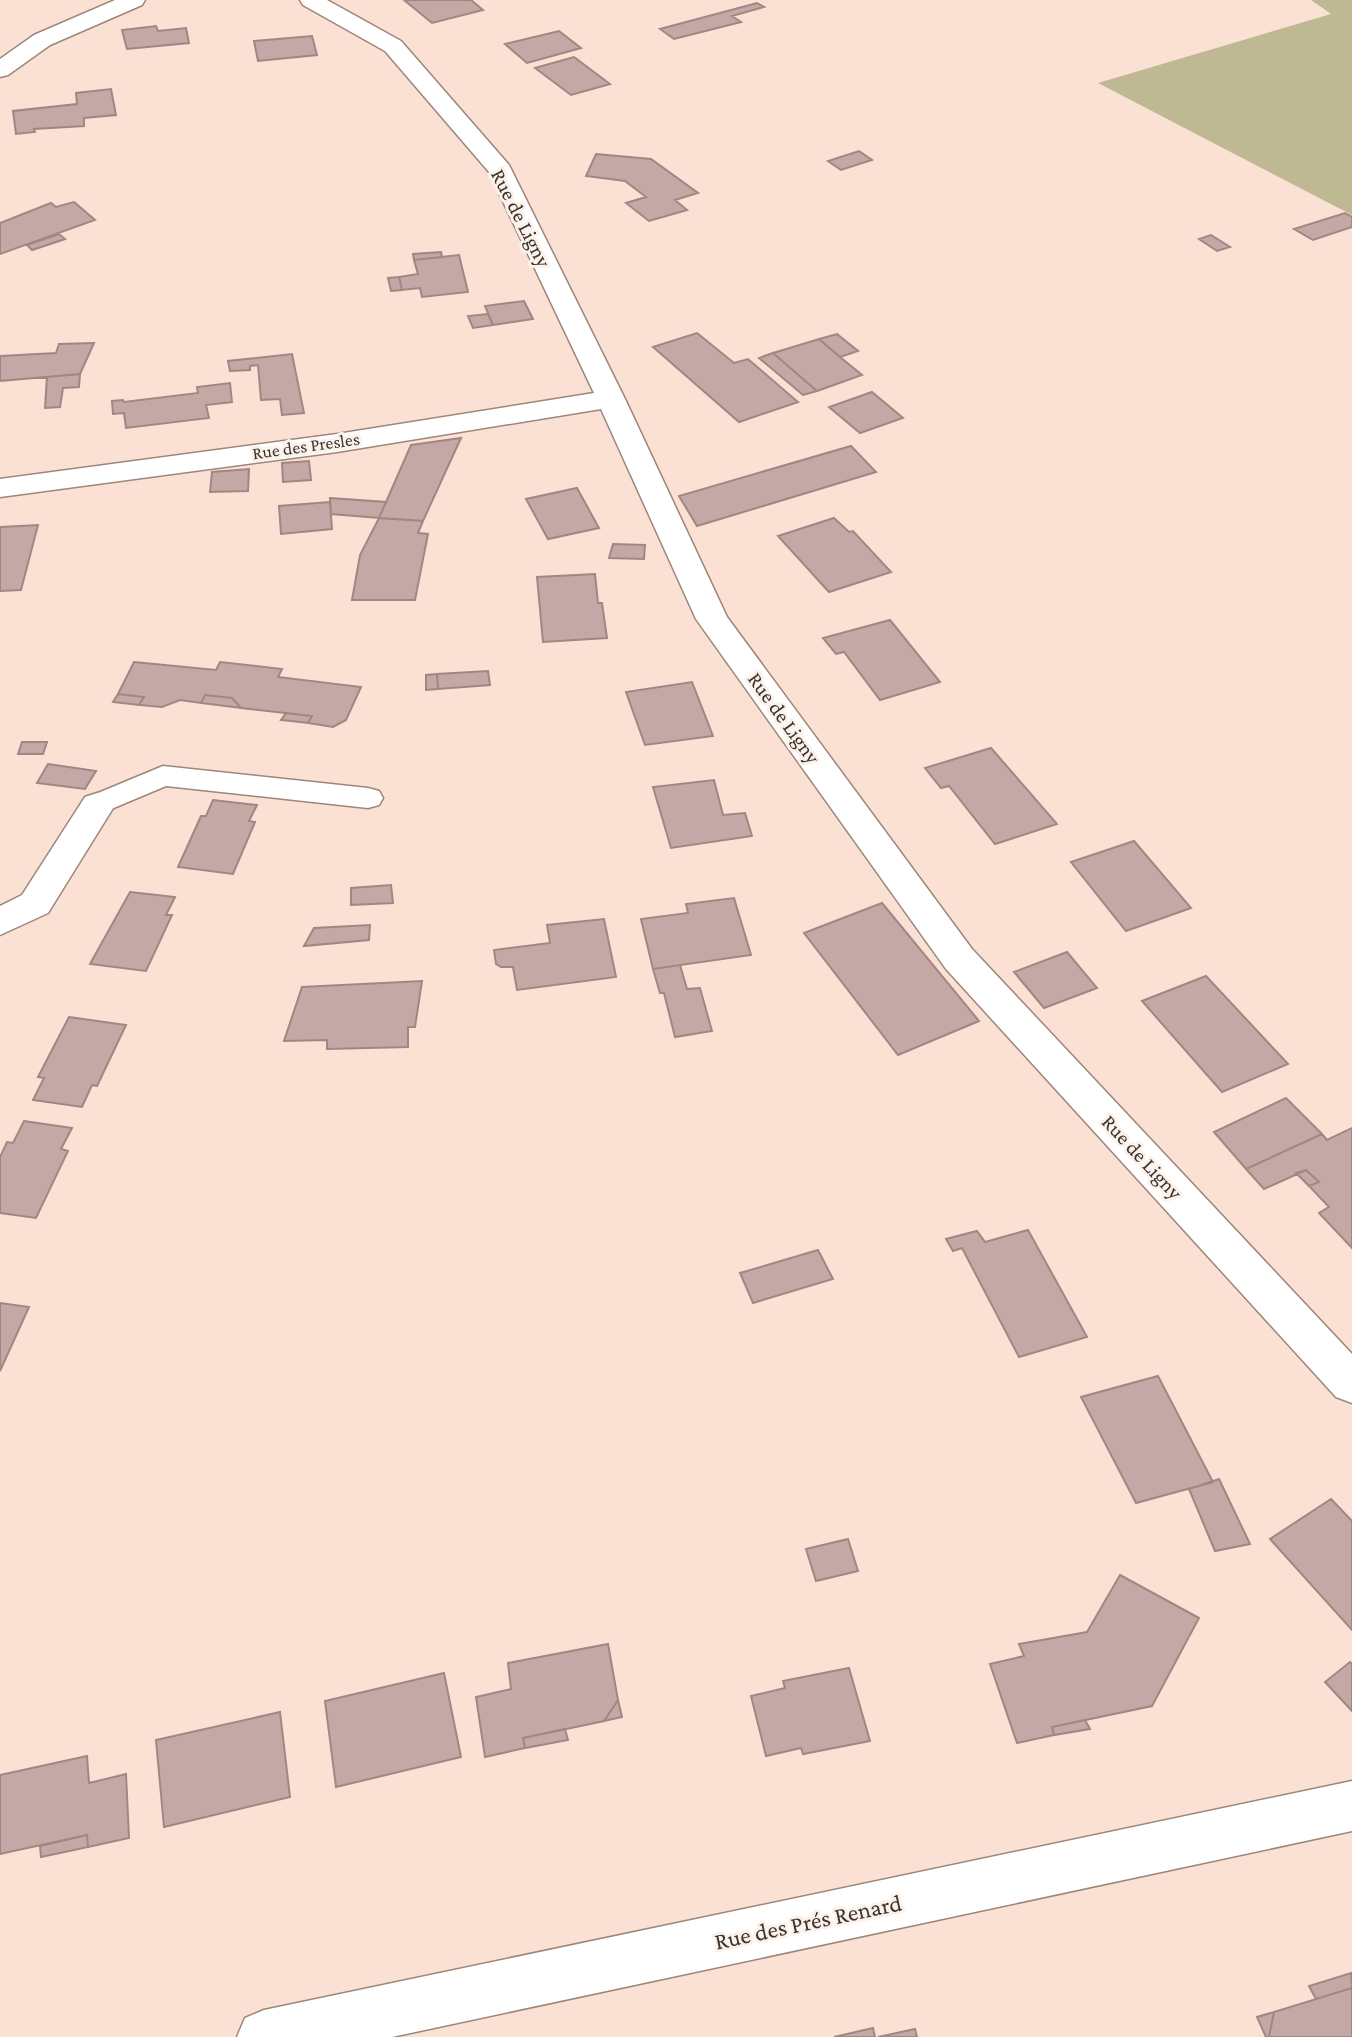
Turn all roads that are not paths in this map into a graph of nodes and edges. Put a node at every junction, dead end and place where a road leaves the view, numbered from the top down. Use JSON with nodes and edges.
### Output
{"nodes":[{"id":1,"x":134,"y":0,"type":"edge"},
{"id":2,"x":311,"y":0,"type":"edge"},
{"id":3,"x":0,"y":70,"type":"edge"},
{"id":4,"x":611,"y":399,"type":"junction"},
{"id":5,"x":0,"y":488,"type":"edge"},
{"id":6,"x":368,"y":798,"type":"dead end"},
{"id":7,"x":97,"y":805,"type":"joint"},
{"id":8,"x":0,"y":922,"type":"edge"},
{"id":9,"x":1352,"y":1384,"type":"edge"},
{"id":10,"x":1352,"y":1806,"type":"edge"},
{"id":11,"x":264,"y":2037,"type":"edge"}],
"edges":[{"from":1,"to":3,"type":"street"},
{"from":2,"to":4,"type":"street","name":"Rue de Ligny"},
{"from":4,"to":5,"type":"street","name":"Rue des Presles"},
{"from":4,"to":9,"type":"street","name":"Rue de Ligny"},
{"from":6,"to":7,"type":"lane"},
{"from":7,"to":8,"type":"street"},
{"from":10,"to":11,"type":"street","name":"Rue des Prés Renard"}]}
